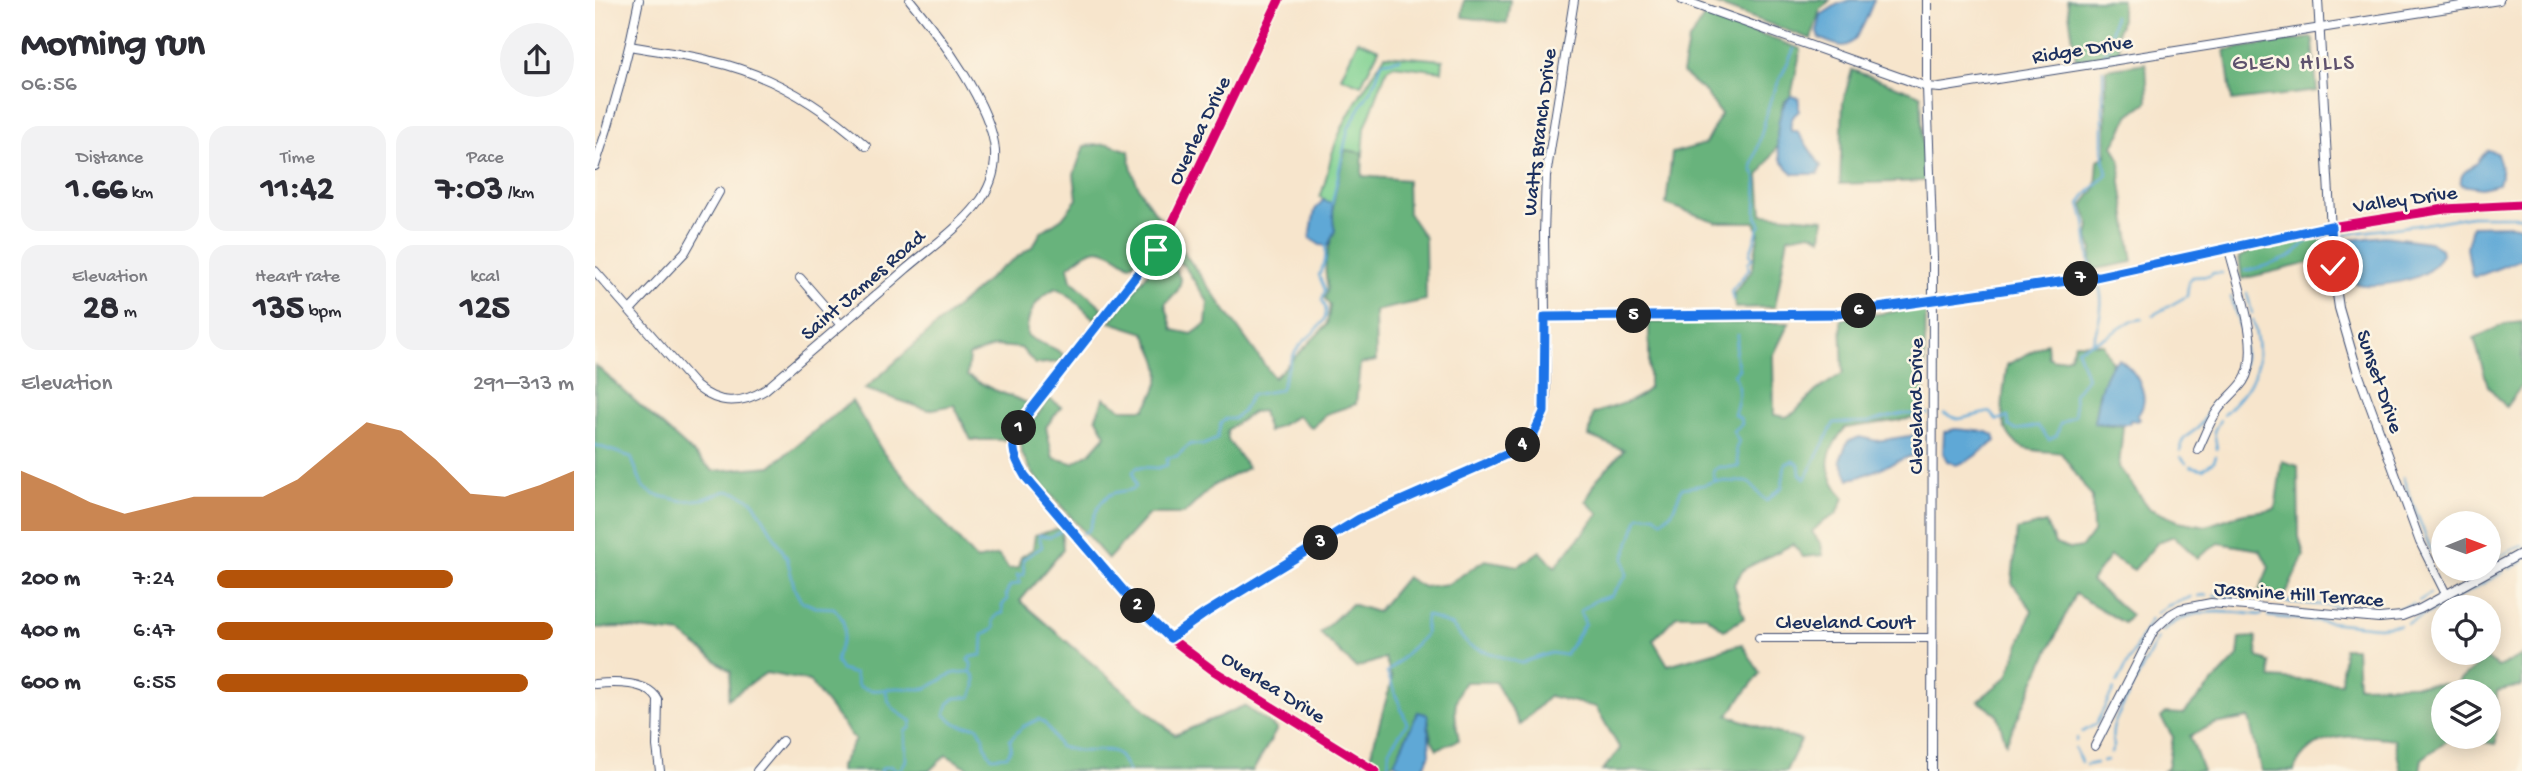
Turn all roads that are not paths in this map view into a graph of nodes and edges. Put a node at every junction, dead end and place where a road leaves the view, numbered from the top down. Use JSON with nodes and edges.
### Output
{"nodes":[{"id":1,"x":639,"y":0,"type":"edge"},
{"id":2,"x":910,"y":0,"type":"edge"},
{"id":3,"x":1279,"y":0,"type":"edge"},
{"id":4,"x":1574,"y":0,"type":"edge"},
{"id":5,"x":1682,"y":0,"type":"edge"},
{"id":6,"x":1927,"y":0,"type":"edge"},
{"id":7,"x":2318,"y":0,"type":"edge"},
{"id":8,"x":2499,"y":0,"type":"edge"},
{"id":9,"x":2319,"y":29,"type":"junction"},
{"id":10,"x":630,"y":46,"type":"junction"},
{"id":11,"x":1927,"y":87,"type":"junction"},
{"id":12,"x":866,"y":146,"type":"dead end"},
{"id":13,"x":595,"y":166,"type":"edge"},
{"id":14,"x":719,"y":192,"type":"dead end"},
{"id":15,"x":2522,"y":205,"type":"edge"},
{"id":16,"x":2331,"y":226,"type":"junction"},
{"id":17,"x":2229,"y":249,"type":"junction"},
{"id":18,"x":595,"y":271,"type":"edge"},
{"id":19,"x":800,"y":278,"type":"dead end"},
{"id":20,"x":1933,"y":300,"type":"junction"},
{"id":21,"x":630,"y":310,"type":"junction"},
{"id":22,"x":1545,"y":317,"type":"junction"},
{"id":23,"x":841,"y":325,"type":"junction"},
{"id":24,"x":2198,"y":450,"type":"dead end"},
{"id":25,"x":2522,"y":553,"type":"edge"},
{"id":26,"x":2446,"y":594,"type":"junction"},
{"id":27,"x":1170,"y":638,"type":"junction"},
{"id":28,"x":1759,"y":638,"type":"dead end"},
{"id":29,"x":1932,"y":638,"type":"junction"},
{"id":30,"x":595,"y":684,"type":"edge"},
{"id":31,"x":782,"y":741,"type":"dead end"},
{"id":32,"x":2095,"y":746,"type":"dead end"},
{"id":33,"x":660,"y":771,"type":"edge"},
{"id":34,"x":757,"y":771,"type":"edge"},
{"id":35,"x":1375,"y":771,"type":"edge"},
{"id":36,"x":1933,"y":771,"type":"edge"}],
"edges":[{"from":1,"to":10,"type":"street"},
{"from":2,"to":23,"type":"street","name":"Saint James Road"},
{"from":3,"to":27,"type":"street","name":"Overlea Drive"},
{"from":4,"to":22,"type":"street","name":"Watts Branch Drive"},
{"from":5,"to":11,"type":"street","name":"Ridge Drive"},
{"from":6,"to":11,"type":"street","name":"Cleveland Drive"},
{"from":7,"to":9,"type":"street","name":"Sunset Drive"},
{"from":8,"to":9,"type":"street","name":"Ridge Drive"},
{"from":9,"to":11,"type":"street","name":"Ridge Drive"},
{"from":9,"to":16,"type":"street","name":"Sunset Drive"},
{"from":10,"to":12,"type":"street"},
{"from":10,"to":13,"type":"street"},
{"from":11,"to":20,"type":"street","name":"Cleveland Drive"},
{"from":14,"to":21,"type":"street"},
{"from":15,"to":16,"type":"street","name":"Valley Drive"},
{"from":16,"to":17,"type":"street","name":"Valley Drive"},
{"from":16,"to":26,"type":"street","name":"Sunset Drive"},
{"from":17,"to":20,"type":"street","name":"Valley Drive"},
{"from":17,"to":24,"type":"street"},
{"from":18,"to":21,"type":"street","name":"Saint James Road"},
{"from":19,"to":23,"type":"street"},
{"from":20,"to":22,"type":"street","name":"Valley Drive"},
{"from":20,"to":29,"type":"street","name":"Cleveland Drive"},
{"from":21,"to":23,"type":"street","name":"Saint James Road"},
{"from":22,"to":27,"type":"street","name":"Watts Branch Drive"},
{"from":25,"to":26,"type":"street","name":"Jasmine Hill Terrace"},
{"from":26,"to":32,"type":"street","name":"Jasmine Hill Terrace"},
{"from":27,"to":35,"type":"street","name":"Overlea Drive"},
{"from":28,"to":29,"type":"street","name":"Cleveland Court"},
{"from":29,"to":36,"type":"street","name":"Cleveland Drive"},
{"from":30,"to":33,"type":"street"},
{"from":31,"to":34,"type":"street"}]}
